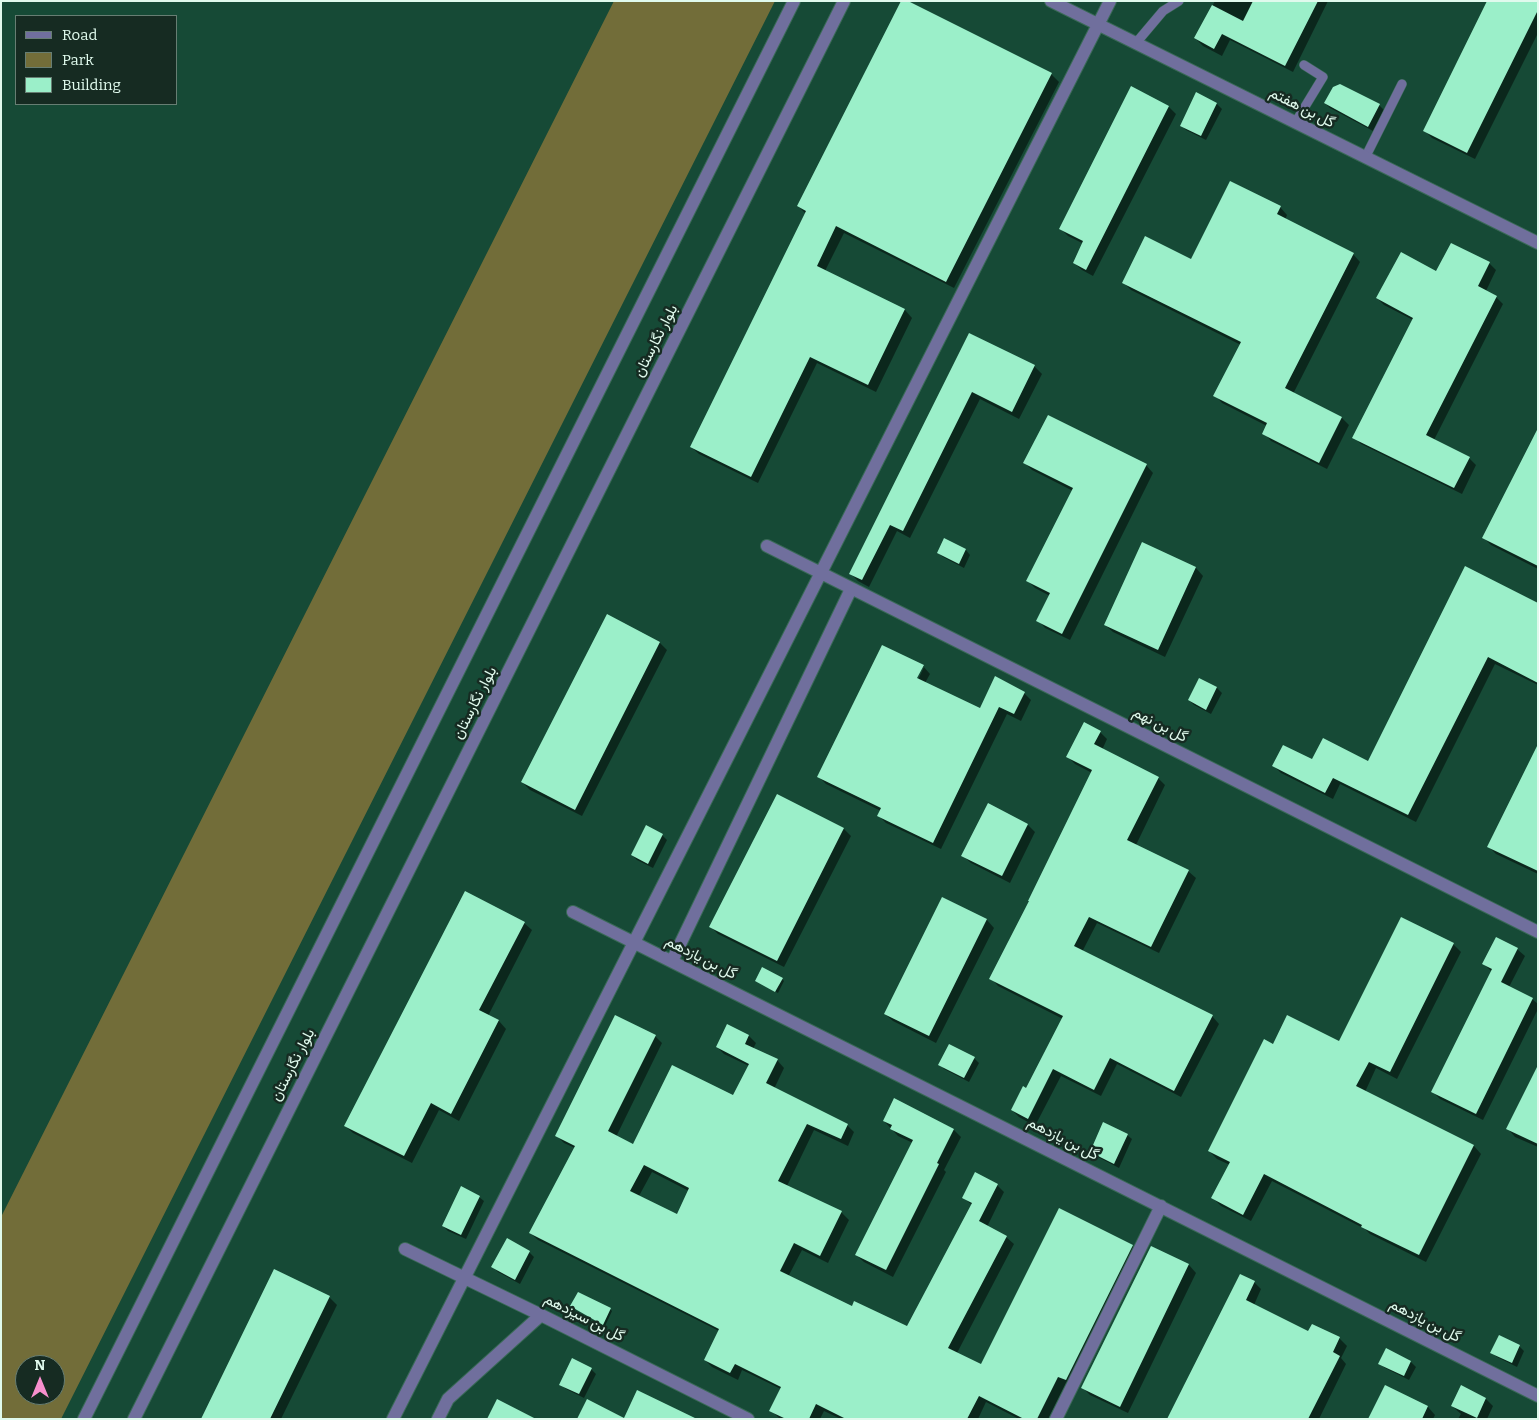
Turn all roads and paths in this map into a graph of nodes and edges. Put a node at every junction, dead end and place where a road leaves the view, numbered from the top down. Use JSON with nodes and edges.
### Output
{"nodes":[{"id":1,"x":794,"y":1,"type":"edge"},
{"id":2,"x":844,"y":1,"type":"edge"},
{"id":3,"x":1052,"y":1,"type":"edge"},
{"id":4,"x":1110,"y":1,"type":"edge"},
{"id":5,"x":1179,"y":1,"type":"edge"},
{"id":6,"x":1098,"y":24,"type":"junction"},
{"id":7,"x":1136,"y":43,"type":"junction"},
{"id":8,"x":1304,"y":65,"type":"dead end"},
{"id":9,"x":1402,"y":84,"type":"dead end"},
{"id":10,"x":1295,"y":123,"type":"junction"},
{"id":11,"x":1366,"y":158,"type":"junction"},
{"id":12,"x":1538,"y":243,"type":"edge"},
{"id":13,"x":768,"y":546,"type":"dead end"},
{"id":14,"x":821,"y":573,"type":"junction"},
{"id":15,"x":851,"y":589,"type":"junction"},
{"id":16,"x":573,"y":912,"type":"dead end"},
{"id":17,"x":1538,"y":932,"type":"edge"},
{"id":18,"x":634,"y":942,"type":"junction"},
{"id":19,"x":672,"y":961,"type":"junction"},
{"id":20,"x":1161,"y":1206,"type":"junction"},
{"id":21,"x":405,"y":1249,"type":"dead end"},
{"id":22,"x":464,"y":1277,"type":"junction"},
{"id":23,"x":541,"y":1315,"type":"junction"},
{"id":24,"x":1538,"y":1396,"type":"edge"},
{"id":25,"x":84,"y":1419,"type":"edge"},
{"id":26,"x":134,"y":1419,"type":"edge"},
{"id":27,"x":393,"y":1419,"type":"edge"},
{"id":28,"x":438,"y":1419,"type":"edge"},
{"id":29,"x":748,"y":1419,"type":"edge"},
{"id":30,"x":1056,"y":1419,"type":"edge"}],
"edges":[{"from":1,"to":25,"type":"street","name":"بلوار نگارستان"},
{"from":2,"to":26,"type":"street","name":"بلوار نگارستان"},
{"from":3,"to":6,"type":"street","name":"گل بن هفتم"},
{"from":4,"to":6,"type":"street"},
{"from":5,"to":7,"type":"lane"},
{"from":6,"to":7,"type":"street","name":"گل بن هفتم"},
{"from":6,"to":14,"type":"street"},
{"from":7,"to":10,"type":"street","name":"گل بن هفتم"},
{"from":8,"to":10,"type":"lane"},
{"from":9,"to":11,"type":"lane"},
{"from":10,"to":11,"type":"street","name":"گل بن هفتم"},
{"from":11,"to":12,"type":"street","name":"گل بن هفتم"},
{"from":13,"to":14,"type":"street","name":"گل بن نهم"},
{"from":14,"to":15,"type":"street","name":"گل بن نهم"},
{"from":14,"to":18,"type":"street"},
{"from":15,"to":17,"type":"street","name":"گل بن نهم"},
{"from":15,"to":19,"type":"street"},
{"from":16,"to":18,"type":"street","name":"گل بن یازدهم"},
{"from":18,"to":19,"type":"street","name":"گل بن یازدهم"},
{"from":18,"to":22,"type":"street"},
{"from":19,"to":20,"type":"street","name":"گل بن یازدهم"},
{"from":20,"to":24,"type":"street","name":"گل بن یازدهم"},
{"from":20,"to":30,"type":"street"},
{"from":21,"to":22,"type":"street","name":"گل بن سیزدهم"},
{"from":22,"to":23,"type":"street","name":"گل بن سیزدهم"},
{"from":22,"to":27,"type":"street"},
{"from":23,"to":28,"type":"street"},
{"from":23,"to":29,"type":"street","name":"گل بن سیزدهم"}]}
